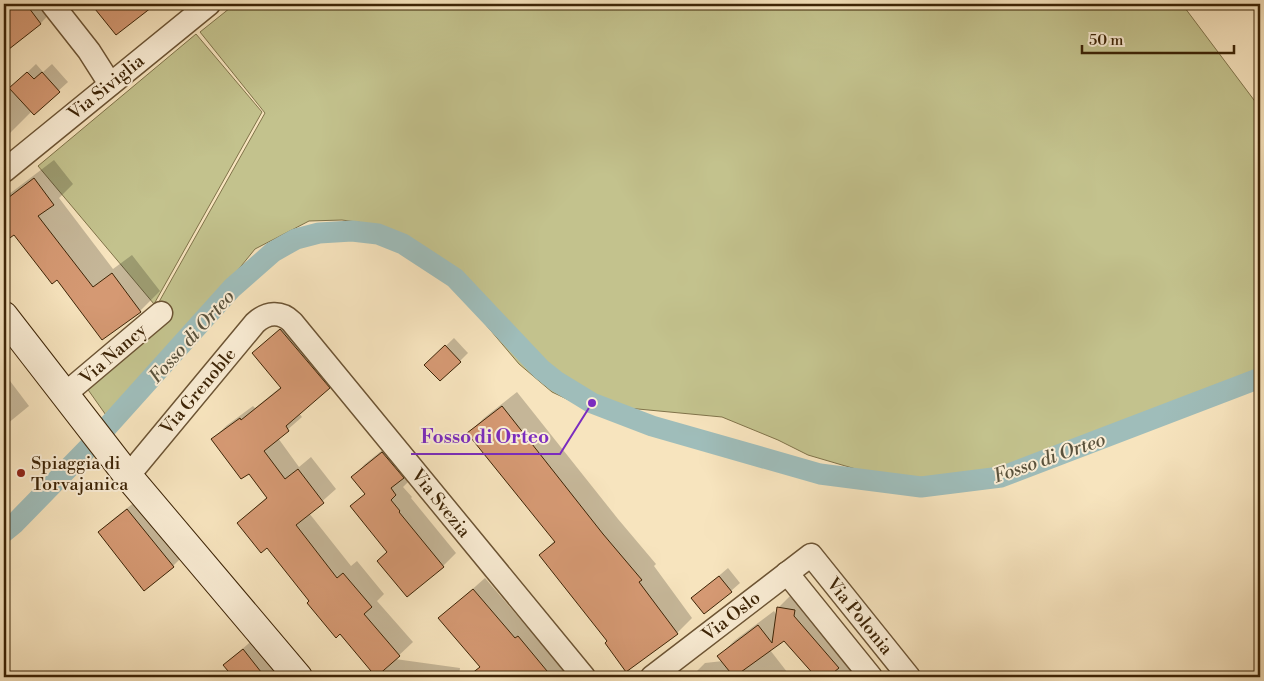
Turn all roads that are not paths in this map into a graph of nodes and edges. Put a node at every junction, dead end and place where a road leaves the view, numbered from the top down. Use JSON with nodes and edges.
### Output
{"nodes":[{"id":1,"x":52,"y":4,"type":"edge"},
{"id":2,"x":209,"y":4,"type":"edge"},
{"id":3,"x":110,"y":84,"type":"junction"},
{"id":4,"x":4,"y":171,"type":"edge"},
{"id":5,"x":161,"y":313,"type":"dead end"},
{"id":6,"x":273,"y":314,"type":"joint"},
{"id":7,"x":4,"y":316,"type":"edge"},
{"id":8,"x":71,"y":402,"type":"junction"},
{"id":9,"x":124,"y":471,"type":"junction"},
{"id":10,"x":811,"y":555,"type":"joint"},
{"id":11,"x":787,"y":573,"type":"junction"},
{"id":12,"x":298,"y":677,"type":"edge"},
{"id":13,"x":584,"y":677,"type":"edge"},
{"id":14,"x":652,"y":677,"type":"edge"},
{"id":15,"x":871,"y":677,"type":"edge"},
{"id":16,"x":909,"y":677,"type":"edge"}],
"edges":[{"from":1,"to":3,"type":"street"},
{"from":2,"to":3,"type":"street","name":"Via Siviglia"},
{"from":3,"to":4,"type":"street","name":"Via Siviglia"},
{"from":5,"to":8,"type":"street","name":"Via Nancy"},
{"from":6,"to":9,"type":"street","name":"Via Grenoble"},
{"from":6,"to":13,"type":"street","name":"Via Svezia"},
{"from":7,"to":8,"type":"main road"},
{"from":8,"to":9,"type":"main road"},
{"from":9,"to":12,"type":"main road"},
{"from":10,"to":11,"type":"street","name":"Via Oslo"},
{"from":10,"to":16,"type":"street","name":"Via Polonia"},
{"from":11,"to":14,"type":"street","name":"Via Oslo"},
{"from":11,"to":15,"type":"street","name":"Via Polonia"}]}
